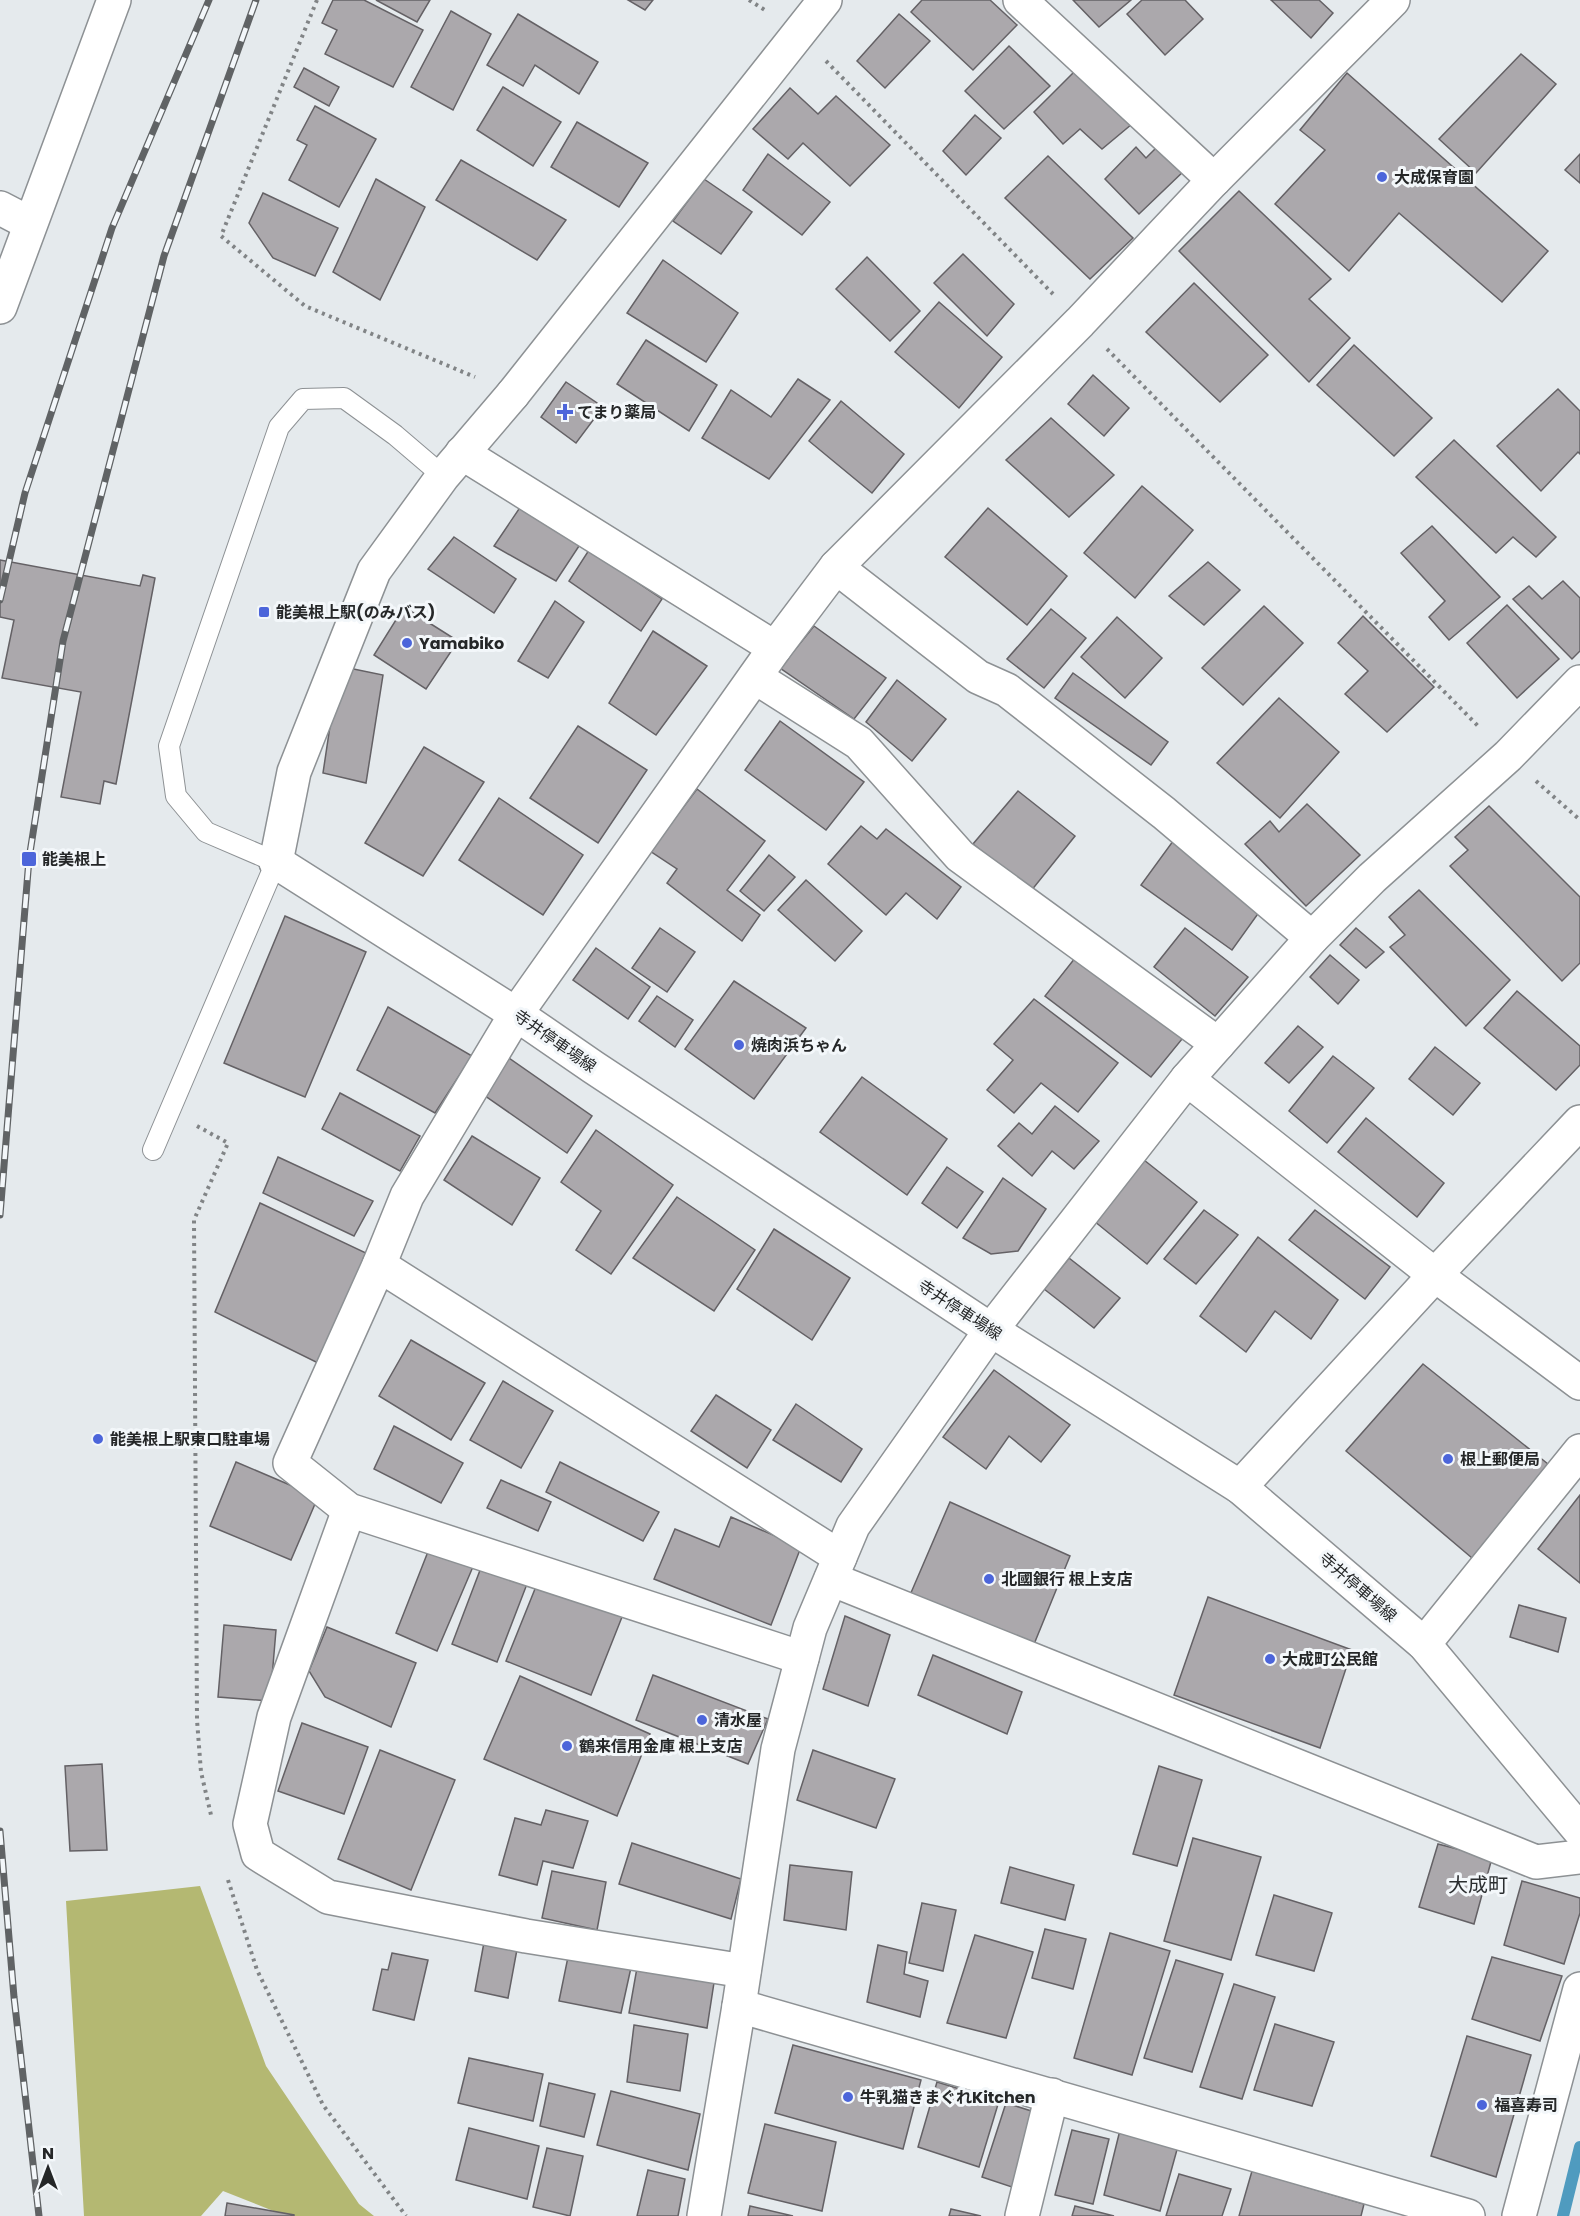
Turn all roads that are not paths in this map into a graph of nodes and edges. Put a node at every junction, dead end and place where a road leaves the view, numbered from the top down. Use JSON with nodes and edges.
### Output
{"nodes":[{"id":1,"x":114,"y":0,"type":"edge"},
{"id":2,"x":825,"y":0,"type":"edge"},
{"id":3,"x":1020,"y":0,"type":"edge"},
{"id":4,"x":1394,"y":0,"type":"edge"},
{"id":5,"x":1214,"y":180,"type":"junction"},
{"id":6,"x":0,"y":208,"type":"edge"},
{"id":7,"x":29,"y":223,"type":"junction"},
{"id":8,"x":0,"y":307,"type":"edge"},
{"id":9,"x":453,"y":464,"type":"junction"},
{"id":10,"x":836,"y":567,"type":"junction"},
{"id":11,"x":776,"y":648,"type":"junction"},
{"id":12,"x":755,"y":677,"type":"junction"},
{"id":13,"x":1580,"y":682,"type":"edge"},
{"id":14,"x":276,"y":862,"type":"junction"},
{"id":15,"x":1312,"y":938,"type":"junction"},
{"id":16,"x":516,"y":1014,"type":"junction"},
{"id":17,"x":1218,"y":1044,"type":"junction"},
{"id":18,"x":1187,"y":1079,"type":"junction"},
{"id":19,"x":1580,"y":1122,"type":"edge"},
{"id":20,"x":153,"y":1150,"type":"dead end"},
{"id":21,"x":379,"y":1265,"type":"junction"},
{"id":22,"x":1435,"y":1275,"type":"junction"},
{"id":23,"x":991,"y":1330,"type":"junction"},
{"id":24,"x":1580,"y":1383,"type":"edge"},
{"id":25,"x":1580,"y":1450,"type":"edge"},
{"id":26,"x":1240,"y":1487,"type":"junction"},
{"id":27,"x":349,"y":1510,"type":"junction"},
{"id":28,"x":836,"y":1568,"type":"junction"},
{"id":29,"x":1424,"y":1644,"type":"junction"},
{"id":30,"x":802,"y":1658,"type":"junction"},
{"id":31,"x":1580,"y":1831,"type":"edge"},
{"id":32,"x":1580,"y":1857,"type":"edge"},
{"id":33,"x":744,"y":1971,"type":"junction"},
{"id":34,"x":1580,"y":1989,"type":"edge"},
{"id":35,"x":739,"y":2006,"type":"junction"},
{"id":36,"x":1052,"y":2095,"type":"junction"},
{"id":37,"x":704,"y":2216,"type":"edge"},
{"id":38,"x":1022,"y":2216,"type":"edge"},
{"id":39,"x":1468,"y":2216,"type":"edge"},
{"id":40,"x":1520,"y":2216,"type":"edge"}],
"edges":[{"from":1,"to":7,"type":"street"},
{"from":2,"to":9,"type":"street"},
{"from":3,"to":5,"type":"street"},
{"from":4,"to":5,"type":"street"},
{"from":5,"to":10,"type":"street"},
{"from":6,"to":7,"type":"street"},
{"from":7,"to":8,"type":"street"},
{"from":9,"to":11,"type":"street"},
{"from":9,"to":14,"type":"street"},
{"from":9,"to":14,"type":"lane"},
{"from":10,"to":11,"type":"street"},
{"from":10,"to":15,"type":"street"},
{"from":11,"to":12,"type":"street"},
{"from":12,"to":16,"type":"street"},
{"from":12,"to":17,"type":"street"},
{"from":13,"to":15,"type":"street"},
{"from":14,"to":16,"type":"street","name":"寺井停車場線"},
{"from":14,"to":20,"type":"lane"},
{"from":15,"to":17,"type":"street"},
{"from":16,"to":21,"type":"street"},
{"from":16,"to":23,"type":"street","name":"寺井停車場線"},
{"from":17,"to":18,"type":"street"},
{"from":18,"to":22,"type":"street"},
{"from":18,"to":23,"type":"street"},
{"from":19,"to":22,"type":"street"},
{"from":21,"to":27,"type":"street"},
{"from":21,"to":28,"type":"street"},
{"from":22,"to":24,"type":"street"},
{"from":22,"to":26,"type":"street"},
{"from":23,"to":26,"type":"street","name":"寺井停車場線"},
{"from":23,"to":28,"type":"street"},
{"from":25,"to":29,"type":"street"},
{"from":26,"to":29,"type":"street","name":"寺井停車場線"},
{"from":27,"to":30,"type":"street"},
{"from":27,"to":33,"type":"street"},
{"from":28,"to":30,"type":"street"},
{"from":28,"to":32,"type":"street"},
{"from":29,"to":31,"type":"street","name":"寺井停車場線"},
{"from":30,"to":33,"type":"street"},
{"from":33,"to":35,"type":"street"},
{"from":34,"to":40,"type":"street"},
{"from":35,"to":36,"type":"street"},
{"from":35,"to":37,"type":"street"},
{"from":36,"to":38,"type":"street"},
{"from":36,"to":39,"type":"street"}]}
